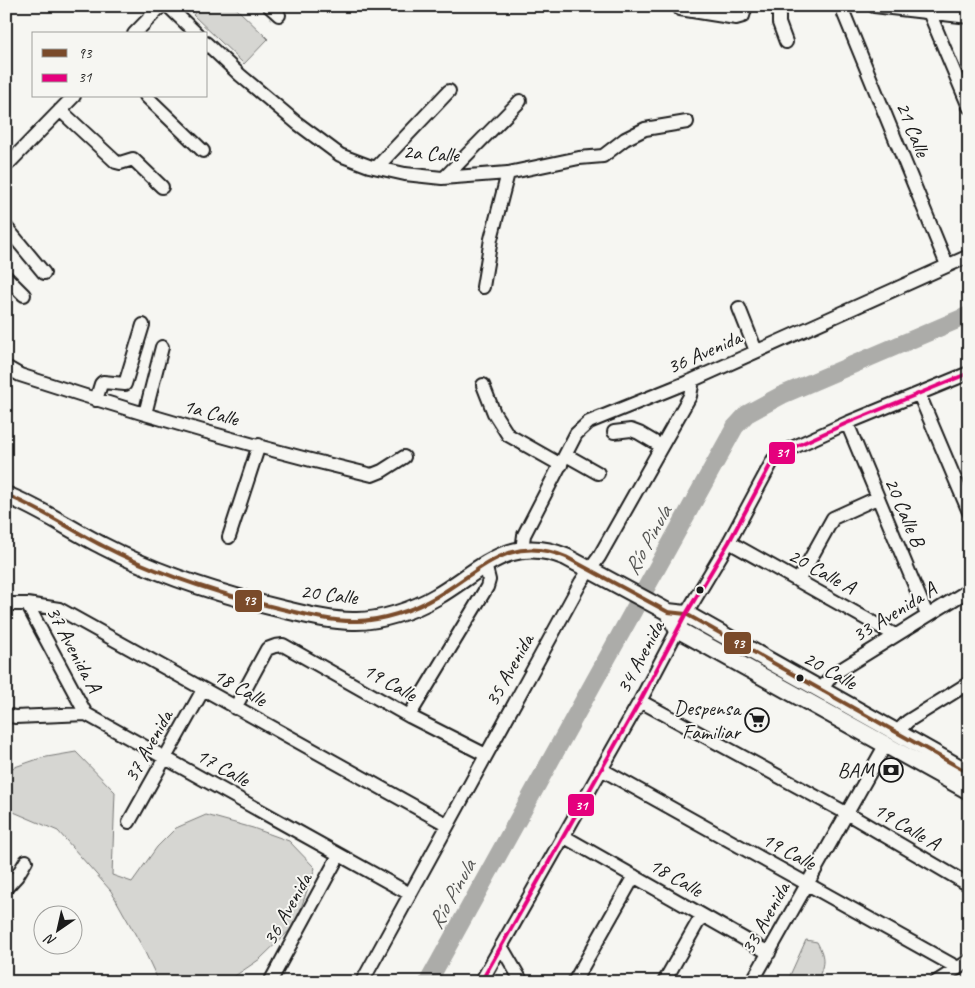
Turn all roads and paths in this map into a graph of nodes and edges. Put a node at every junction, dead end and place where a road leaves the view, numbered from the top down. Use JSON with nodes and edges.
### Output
{"nodes":[{"id":1,"x":161,"y":6,"type":"edge"},
{"id":2,"x":168,"y":6,"type":"edge"},
{"id":3,"x":268,"y":6,"type":"edge"},
{"id":4,"x":746,"y":6,"type":"edge"},
{"id":5,"x":779,"y":6,"type":"edge"},
{"id":6,"x":844,"y":6,"type":"edge"},
{"id":7,"x":874,"y":6,"type":"edge"},
{"id":8,"x":680,"y":9,"type":"dead end"},
{"id":9,"x":929,"y":12,"type":"junction"},
{"id":10,"x":279,"y":16,"type":"dead end"},
{"id":11,"x":969,"y":17,"type":"edge"},
{"id":12,"x":136,"y":32,"type":"edge"},
{"id":13,"x":195,"y":32,"type":"edge"},
{"id":14,"x":786,"y":42,"type":"dead end"},
{"id":15,"x":208,"y":45,"type":"edge"},
{"id":16,"x":449,"y":91,"type":"dead end"},
{"id":17,"x":72,"y":98,"type":"edge"},
{"id":18,"x":148,"y":98,"type":"edge"},
{"id":19,"x":520,"y":101,"type":"dead end"},
{"id":20,"x":969,"y":108,"type":"edge"},
{"id":21,"x":60,"y":110,"type":"junction"},
{"id":22,"x":686,"y":122,"type":"dead end"},
{"id":23,"x":204,"y":151,"type":"dead end"},
{"id":24,"x":6,"y":166,"type":"edge"},
{"id":25,"x":377,"y":167,"type":"junction"},
{"id":26,"x":508,"y":173,"type":"junction"},
{"id":27,"x":445,"y":177,"type":"junction"},
{"id":28,"x":162,"y":187,"type":"dead end"},
{"id":29,"x":6,"y":227,"type":"edge"},
{"id":30,"x":969,"y":256,"type":"edge"},
{"id":31,"x":946,"y":265,"type":"junction"},
{"id":32,"x":44,"y":273,"type":"dead end"},
{"id":33,"x":6,"y":277,"type":"edge"},
{"id":34,"x":483,"y":287,"type":"dead end"},
{"id":35,"x":24,"y":295,"type":"dead end"},
{"id":36,"x":739,"y":308,"type":"dead end"},
{"id":37,"x":143,"y":325,"type":"dead end"},
{"id":38,"x":162,"y":346,"type":"dead end"},
{"id":39,"x":756,"y":351,"type":"junction"},
{"id":40,"x":6,"y":367,"type":"edge"},
{"id":41,"x":969,"y":373,"type":"edge"},
{"id":42,"x":693,"y":380,"type":"junction"},
{"id":43,"x":483,"y":385,"type":"dead end"},
{"id":44,"x":919,"y":394,"type":"junction"},
{"id":45,"x":96,"y":400,"type":"junction"},
{"id":46,"x":145,"y":414,"type":"junction"},
{"id":47,"x":847,"y":423,"type":"junction"},
{"id":48,"x":614,"y":432,"type":"dead end"},
{"id":49,"x":259,"y":445,"type":"junction"},
{"id":50,"x":661,"y":446,"type":"junction"},
{"id":51,"x":404,"y":457,"type":"dead end"},
{"id":52,"x":563,"y":460,"type":"junction"},
{"id":53,"x":598,"y":473,"type":"dead end"},
{"id":54,"x":6,"y":494,"type":"edge"},
{"id":55,"x":877,"y":498,"type":"junction"},
{"id":56,"x":969,"y":512,"type":"edge"},
{"id":57,"x":229,"y":537,"type":"dead end"},
{"id":58,"x":729,"y":542,"type":"junction"},
{"id":59,"x":522,"y":550,"type":"junction"},
{"id":60,"x":485,"y":564,"type":"junction"},
{"id":61,"x":590,"y":570,"type":"junction"},
{"id":62,"x":798,"y":581,"type":"junction"},
{"id":63,"x":969,"y":590,"type":"edge"},
{"id":64,"x":6,"y":604,"type":"edge"},
{"id":65,"x":27,"y":604,"type":"junction"},
{"id":66,"x":662,"y":609,"type":"junction"},
{"id":67,"x":686,"y":614,"type":"junction"},
{"id":68,"x":927,"y":615,"type":"junction"},
{"id":69,"x":677,"y":629,"type":"junction"},
{"id":70,"x":895,"y":635,"type":"junction"},
{"id":71,"x":969,"y":683,"type":"edge"},
{"id":72,"x":203,"y":690,"type":"junction"},
{"id":73,"x":821,"y":690,"type":"junction"},
{"id":74,"x":640,"y":700,"type":"junction"},
{"id":75,"x":235,"y":708,"type":"junction"},
{"id":76,"x":86,"y":714,"type":"junction"},
{"id":77,"x":6,"y":715,"type":"edge"},
{"id":78,"x":409,"y":716,"type":"junction"},
{"id":79,"x":891,"y":738,"type":"junction"},
{"id":80,"x":486,"y":755,"type":"junction"},
{"id":81,"x":165,"y":758,"type":"junction"},
{"id":82,"x":601,"y":769,"type":"junction"},
{"id":83,"x":969,"y":773,"type":"edge"},
{"id":84,"x":969,"y":791,"type":"edge"},
{"id":85,"x":848,"y":814,"type":"junction"},
{"id":86,"x":129,"y":822,"type":"dead end"},
{"id":87,"x":448,"y":825,"type":"junction"},
{"id":88,"x":563,"y":836,"type":"junction"},
{"id":89,"x":339,"y":855,"type":"junction"},
{"id":90,"x":26,"y":862,"type":"dead end"},
{"id":91,"x":634,"y":876,"type":"junction"},
{"id":92,"x":808,"y":883,"type":"junction"},
{"id":93,"x":969,"y":886,"type":"edge"},
{"id":94,"x":6,"y":888,"type":"edge"},
{"id":95,"x":410,"y":894,"type":"junction"},
{"id":96,"x":702,"y":915,"type":"junction"},
{"id":97,"x":501,"y":946,"type":"junction"},
{"id":98,"x":769,"y":953,"type":"junction"},
{"id":99,"x":963,"y":964,"type":"edge"},
{"id":100,"x":270,"y":982,"type":"edge"},
{"id":101,"x":362,"y":982,"type":"edge"},
{"id":102,"x":481,"y":982,"type":"edge"},
{"id":103,"x":522,"y":982,"type":"edge"},
{"id":104,"x":574,"y":982,"type":"edge"},
{"id":105,"x":664,"y":982,"type":"edge"},
{"id":106,"x":752,"y":982,"type":"edge"},
{"id":107,"x":936,"y":982,"type":"edge"}],
"edges":[{"from":1,"to":12,"type":"street"},
{"from":2,"to":13,"type":"street"},
{"from":3,"to":10,"type":"street"},
{"from":4,"to":8,"type":"street"},
{"from":5,"to":14,"type":"street"},
{"from":6,"to":31,"type":"street","name":"21 Calle"},
{"from":7,"to":9,"type":"street"},
{"from":9,"to":11,"type":"street"},
{"from":9,"to":20,"type":"street"},
{"from":15,"to":25,"type":"street","name":"2a Calle"},
{"from":16,"to":25,"type":"street"},
{"from":17,"to":21,"type":"street"},
{"from":18,"to":23,"type":"street"},
{"from":19,"to":27,"type":"street"},
{"from":21,"to":24,"type":"street"},
{"from":21,"to":28,"type":"street"},
{"from":22,"to":26,"type":"street","name":"2a Calle"},
{"from":25,"to":27,"type":"street","name":"2a Calle"},
{"from":26,"to":27,"type":"street","name":"2a Calle"},
{"from":26,"to":34,"type":"street"},
{"from":29,"to":32,"type":"street"},
{"from":30,"to":31,"type":"street","name":"36 Avenida"},
{"from":31,"to":39,"type":"street","name":"36 Avenida"},
{"from":33,"to":35,"type":"street"},
{"from":36,"to":39,"type":"street"},
{"from":37,"to":45,"type":"street"},
{"from":38,"to":46,"type":"street"},
{"from":39,"to":42,"type":"street","name":"36 Avenida"},
{"from":40,"to":45,"type":"street","name":"1a Calle"},
{"from":41,"to":44,"type":"street","name":"34 Avenida"},
{"from":42,"to":50,"type":"street","name":"35 Avenida"},
{"from":42,"to":52,"type":"street","name":"36 Avenida"},
{"from":43,"to":52,"type":"street"},
{"from":44,"to":47,"type":"street","name":"34 Avenida"},
{"from":44,"to":56,"type":"street"},
{"from":45,"to":46,"type":"street","name":"1a Calle"},
{"from":46,"to":49,"type":"street","name":"1a Calle"},
{"from":47,"to":55,"type":"street","name":"20 Calle B"},
{"from":47,"to":58,"type":"street","name":"34 Avenida"},
{"from":48,"to":50,"type":"street"},
{"from":49,"to":51,"type":"street","name":"1a Calle"},
{"from":49,"to":57,"type":"street"},
{"from":50,"to":61,"type":"street","name":"35 Avenida"},
{"from":52,"to":53,"type":"street"},
{"from":52,"to":59,"type":"street","name":"36 Avenida"},
{"from":54,"to":60,"type":"main road","name":"20 Calle"},
{"from":55,"to":62,"type":"street"},
{"from":55,"to":68,"type":"street","name":"20 Calle B"},
{"from":58,"to":62,"type":"street","name":"20 Calle A"},
{"from":58,"to":67,"type":"street","name":"34 Avenida"},
{"from":59,"to":60,"type":"main road","name":"20 Calle"},
{"from":59,"to":61,"type":"main road","name":"20 Calle"},
{"from":60,"to":78,"type":"street"},
{"from":61,"to":66,"type":"main road","name":"20 Calle"},
{"from":61,"to":80,"type":"street","name":"35 Avenida"},
{"from":62,"to":70,"type":"street","name":"20 Calle A"},
{"from":63,"to":68,"type":"street","name":"33 Avenida A"},
{"from":64,"to":65,"type":"street","name":"18 Calle"},
{"from":65,"to":72,"type":"street","name":"18 Calle"},
{"from":65,"to":76,"type":"street","name":"37 Avenida A"},
{"from":66,"to":67,"type":"main road","name":"20 Calle"},
{"from":66,"to":69,"type":"main road"},
{"from":67,"to":69,"type":"street","name":"34 Avenida"},
{"from":67,"to":73,"type":"main road","name":"20 Calle"},
{"from":68,"to":70,"type":"street","name":"33 Avenida A"},
{"from":69,"to":74,"type":"street","name":"34 Avenida"},
{"from":69,"to":79,"type":"main road","name":"20 Calle"},
{"from":70,"to":73,"type":"street","name":"33 Avenida A"},
{"from":71,"to":79,"type":"street","name":"33 Avenida"},
{"from":72,"to":75,"type":"street","name":"18 Calle"},
{"from":72,"to":81,"type":"street","name":"37 Avenida"},
{"from":73,"to":79,"type":"main road","name":"20 Calle"},
{"from":74,"to":82,"type":"street","name":"34 Avenida"},
{"from":74,"to":85,"type":"street","name":"19 Calle A"},
{"from":75,"to":78,"type":"street","name":"19 Calle"},
{"from":75,"to":87,"type":"street","name":"18 Calle"},
{"from":76,"to":77,"type":"street"},
{"from":76,"to":81,"type":"street","name":"17 Calle"},
{"from":78,"to":80,"type":"street","name":"19 Calle"},
{"from":79,"to":83,"type":"main road","name":"20 Calle"},
{"from":79,"to":84,"type":"main road","name":"20 Calle"},
{"from":79,"to":85,"type":"street","name":"33 Avenida"},
{"from":80,"to":87,"type":"street","name":"35 Avenida"},
{"from":81,"to":86,"type":"street","name":"37 Avenida"},
{"from":81,"to":89,"type":"street","name":"17 Calle"},
{"from":82,"to":88,"type":"street","name":"34 Avenida"},
{"from":82,"to":92,"type":"street","name":"19 Calle"},
{"from":85,"to":92,"type":"street","name":"33 Avenida"},
{"from":85,"to":93,"type":"street","name":"19 Calle A"},
{"from":87,"to":95,"type":"street","name":"35 Avenida"},
{"from":88,"to":91,"type":"street","name":"18 Calle"},
{"from":88,"to":97,"type":"street","name":"34 Avenida"},
{"from":89,"to":95,"type":"street","name":"17 Calle"},
{"from":89,"to":100,"type":"street","name":"36 Avenida"},
{"from":90,"to":94,"type":"street"},
{"from":91,"to":96,"type":"street","name":"18 Calle"},
{"from":91,"to":104,"type":"street"},
{"from":92,"to":98,"type":"street","name":"33 Avenida"},
{"from":92,"to":99,"type":"street","name":"19 Calle"},
{"from":95,"to":101,"type":"street","name":"35 Avenida"},
{"from":96,"to":98,"type":"street","name":"18 Calle"},
{"from":96,"to":105,"type":"street"},
{"from":97,"to":102,"type":"street","name":"34 Avenida"},
{"from":97,"to":103,"type":"street"},
{"from":98,"to":106,"type":"street","name":"33 Avenida"},
{"from":99,"to":107,"type":"street"}]}
